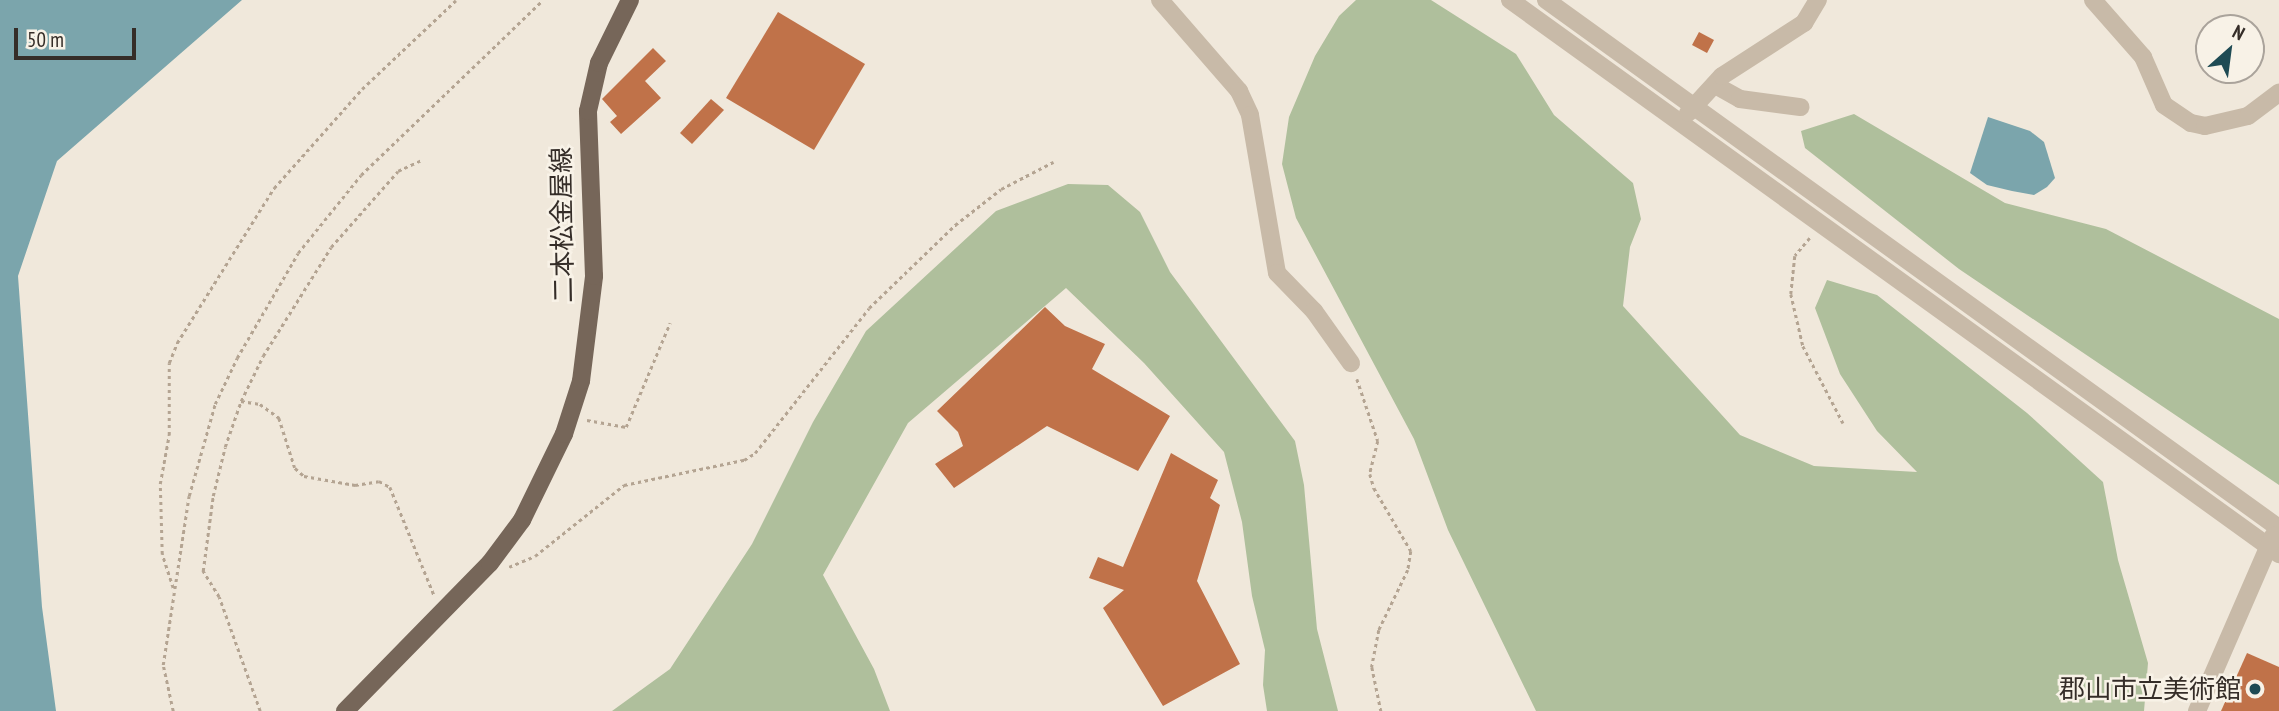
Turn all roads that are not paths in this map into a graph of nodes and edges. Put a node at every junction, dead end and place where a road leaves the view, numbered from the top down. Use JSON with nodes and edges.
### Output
{"nodes":[{"id":1,"x":631,"y":0,"type":"edge"},
{"id":2,"x":1160,"y":0,"type":"edge"},
{"id":3,"x":1510,"y":0,"type":"edge"},
{"id":4,"x":1546,"y":0,"type":"edge"},
{"id":5,"x":1818,"y":0,"type":"edge"},
{"id":6,"x":2093,"y":0,"type":"edge"},
{"id":7,"x":1714,"y":85,"type":"junction"},
{"id":8,"x":2279,"y":93,"type":"edge"},
{"id":9,"x":1696,"y":105,"type":"junction"},
{"id":10,"x":1800,"y":107,"type":"dead end"},
{"id":11,"x":1681,"y":121,"type":"junction"},
{"id":12,"x":1351,"y":363,"type":"road end"},
{"id":13,"x":2278,"y":527,"type":"edge"},
{"id":14,"x":2274,"y":550,"type":"edge"},
{"id":15,"x":345,"y":711,"type":"edge"},
{"id":16,"x":2197,"y":711,"type":"edge"}],
"edges":[{"from":1,"to":15,"type":"main road","name":"二本松金屋線"},
{"from":2,"to":12,"type":"street"},
{"from":3,"to":11,"type":"street"},
{"from":4,"to":9,"type":"street"},
{"from":5,"to":7,"type":"street"},
{"from":6,"to":8,"type":"street"},
{"from":7,"to":9,"type":"street"},
{"from":7,"to":10,"type":"street"},
{"from":9,"to":11,"type":"street"},
{"from":9,"to":13,"type":"street"},
{"from":11,"to":14,"type":"street"},
{"from":13,"to":14,"type":"street"},
{"from":14,"to":16,"type":"street"}]}
